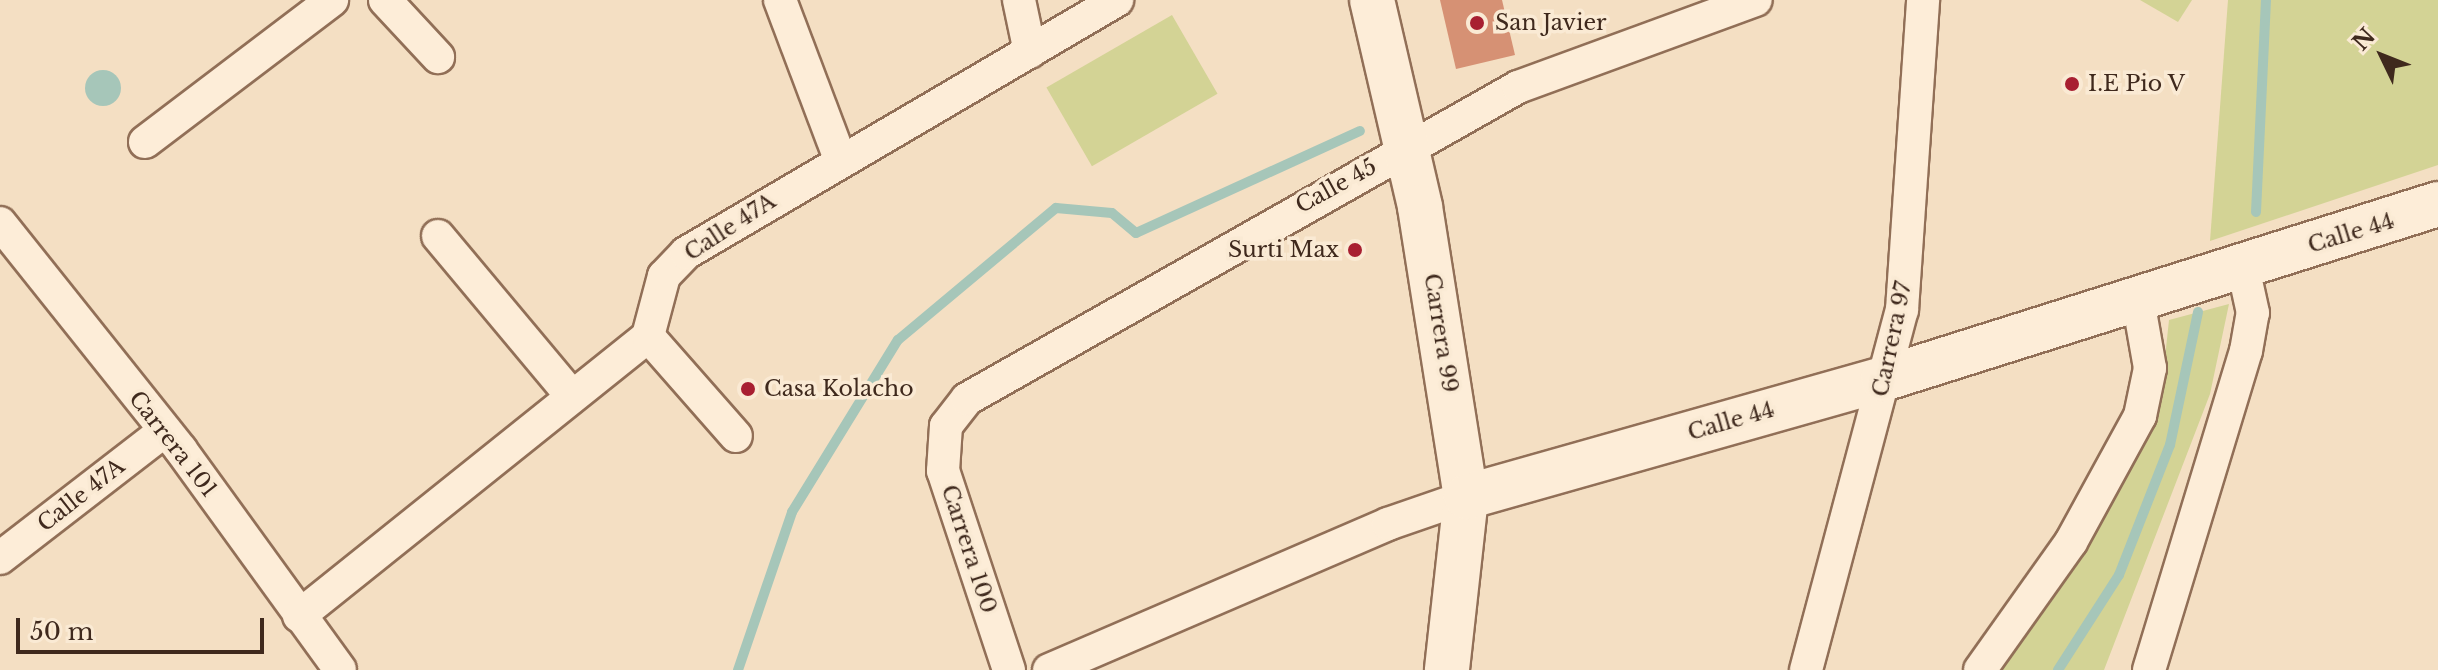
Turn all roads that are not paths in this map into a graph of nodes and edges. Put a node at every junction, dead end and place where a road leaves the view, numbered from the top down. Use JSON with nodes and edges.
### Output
{"nodes":[{"id":1,"x":332,"y":0,"type":"edge"},
{"id":2,"x":385,"y":0,"type":"edge"},
{"id":3,"x":780,"y":0,"type":"edge"},
{"id":4,"x":1019,"y":0,"type":"edge"},
{"id":5,"x":1117,"y":0,"type":"edge"},
{"id":6,"x":1372,"y":0,"type":"edge"},
{"id":7,"x":1756,"y":0,"type":"edge"},
{"id":8,"x":1923,"y":0,"type":"edge"},
{"id":9,"x":1030,"y":52,"type":"junction"},
{"id":10,"x":438,"y":57,"type":"dead end"},
{"id":11,"x":145,"y":142,"type":"dead end"},
{"id":12,"x":1407,"y":146,"type":"junction"},
{"id":13,"x":840,"y":159,"type":"junction"},
{"id":14,"x":2434,"y":208,"type":"edge"},
{"id":15,"x":0,"y":223,"type":"edge"},
{"id":16,"x":438,"y":236,"type":"dead end"},
{"id":17,"x":2243,"y":267,"type":"junction"},
{"id":18,"x":2138,"y":300,"type":"junction"},
{"id":19,"x":648,"y":336,"type":"junction"},
{"id":20,"x":1883,"y":379,"type":"junction"},
{"id":21,"x":572,"y":396,"type":"junction"},
{"id":22,"x":946,"y":426,"type":"joint"},
{"id":23,"x":162,"y":433,"type":"junction"},
{"id":24,"x":736,"y":436,"type":"dead end"},
{"id":25,"x":1466,"y":497,"type":"junction"},
{"id":26,"x":0,"y":558,"type":"edge"},
{"id":27,"x":299,"y":616,"type":"junction"},
{"id":28,"x":340,"y":670,"type":"edge"},
{"id":29,"x":1009,"y":670,"type":"edge"},
{"id":30,"x":1049,"y":670,"type":"edge"},
{"id":31,"x":1447,"y":670,"type":"edge"},
{"id":32,"x":1806,"y":670,"type":"edge"},
{"id":33,"x":1980,"y":670,"type":"edge"},
{"id":34,"x":2149,"y":670,"type":"edge"}],
"edges":[{"from":1,"to":11,"type":"street"},
{"from":2,"to":10,"type":"street"},
{"from":3,"to":13,"type":"street"},
{"from":4,"to":9,"type":"street"},
{"from":5,"to":9,"type":"street","name":"Calle 47A"},
{"from":6,"to":12,"type":"street","name":"Carrera 99"},
{"from":7,"to":12,"type":"street","name":"Calle 45"},
{"from":8,"to":20,"type":"street","name":"Carrera 97"},
{"from":9,"to":13,"type":"street","name":"Calle 47A"},
{"from":12,"to":22,"type":"street","name":"Calle 45"},
{"from":12,"to":25,"type":"street","name":"Carrera 99"},
{"from":13,"to":19,"type":"street","name":"Calle 47A"},
{"from":14,"to":17,"type":"street","name":"Calle 44"},
{"from":15,"to":23,"type":"street","name":"Carrera 101"},
{"from":16,"to":21,"type":"street"},
{"from":17,"to":18,"type":"street","name":"Calle 44"},
{"from":17,"to":34,"type":"street"},
{"from":18,"to":20,"type":"street","name":"Calle 44"},
{"from":18,"to":33,"type":"street"},
{"from":19,"to":21,"type":"street"},
{"from":19,"to":24,"type":"street"},
{"from":20,"to":25,"type":"street","name":"Calle 44"},
{"from":20,"to":32,"type":"street","name":"Carrera 97"},
{"from":21,"to":27,"type":"street"},
{"from":22,"to":29,"type":"street","name":"Carrera 100"},
{"from":23,"to":26,"type":"street","name":"Calle 47A"},
{"from":23,"to":27,"type":"street","name":"Carrera 101"},
{"from":25,"to":30,"type":"street","name":"Calle 44"},
{"from":25,"to":31,"type":"street","name":"Carrera 99"},
{"from":27,"to":28,"type":"street","name":"Carrera 101"}]}
